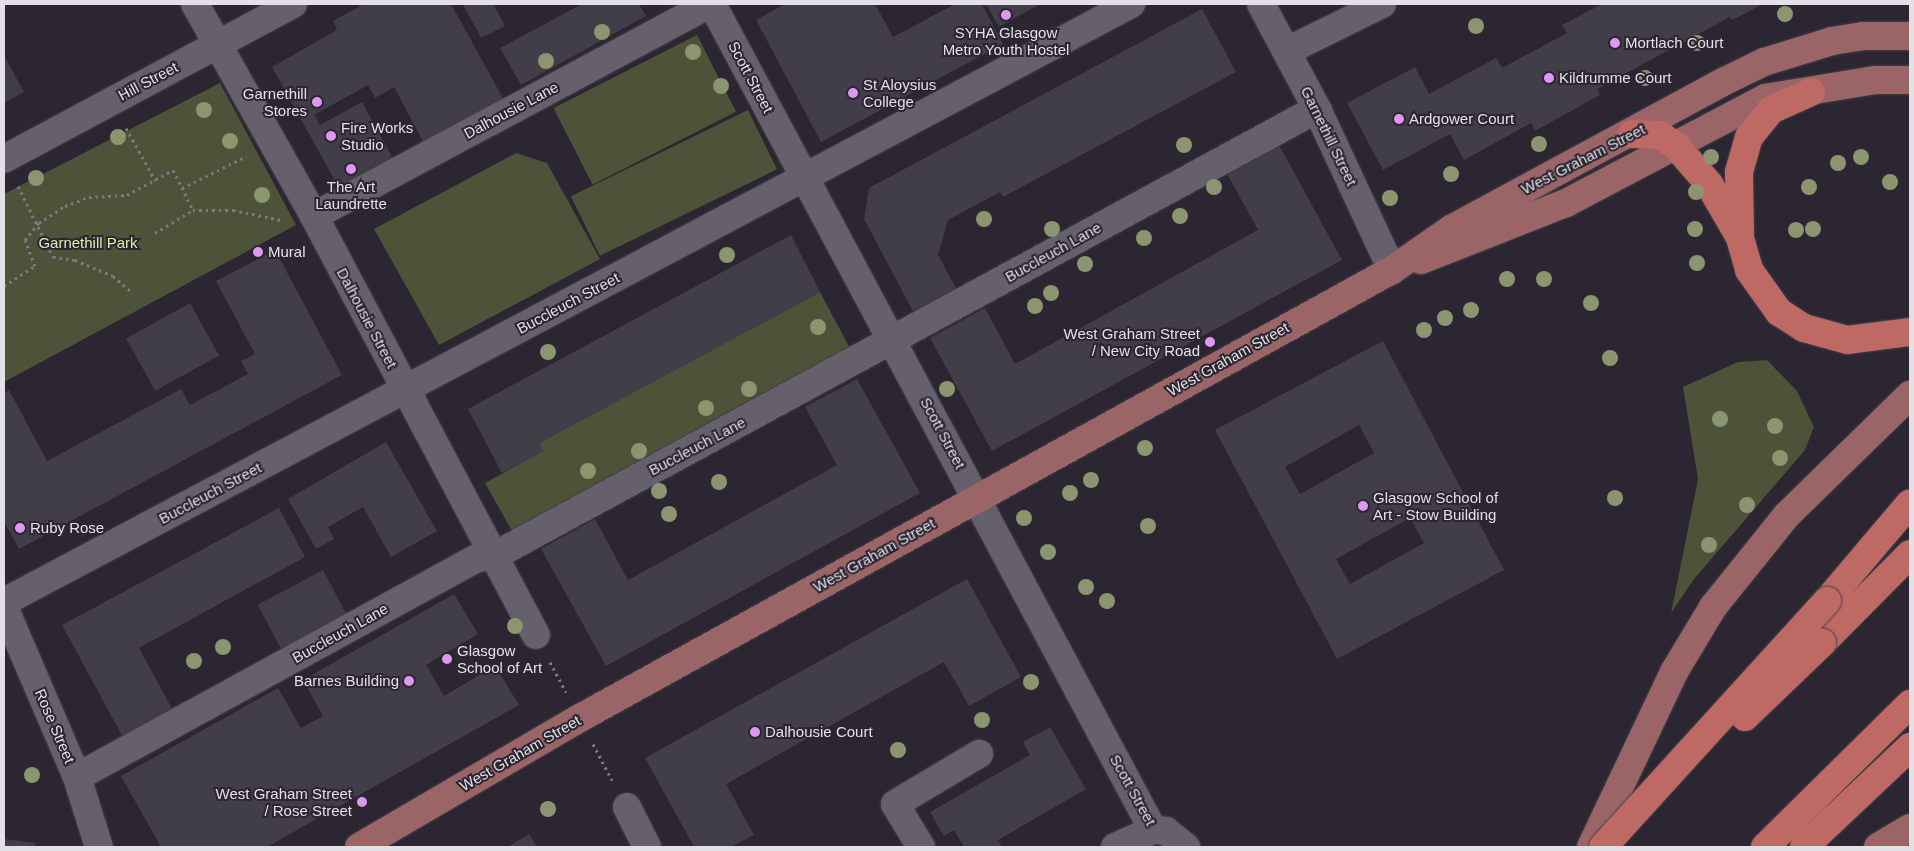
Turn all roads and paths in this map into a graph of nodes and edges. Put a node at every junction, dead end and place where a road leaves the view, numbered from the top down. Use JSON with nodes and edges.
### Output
{"nodes":[{"id":1,"x":195,"y":4,"type":"edge"},
{"id":2,"x":293,"y":4,"type":"edge"},
{"id":3,"x":710,"y":4,"type":"edge"},
{"id":4,"x":1131,"y":4,"type":"edge"},
{"id":5,"x":1261,"y":4,"type":"edge"},
{"id":6,"x":1382,"y":4,"type":"edge"},
{"id":7,"x":1910,"y":36,"type":"edge"},
{"id":8,"x":218,"y":44,"type":"junction"},
{"id":9,"x":1287,"y":52,"type":"junction"},
{"id":10,"x":1910,"y":80,"type":"edge"},
{"id":11,"x":1812,"y":92,"type":"junction"},
{"id":12,"x":111,"y":101,"type":"junction"},
{"id":13,"x":1317,"y":109,"type":"junction"},
{"id":14,"x":1669,"y":131,"type":"junction"},
{"id":15,"x":1632,"y":134,"type":"joint"},
{"id":16,"x":273,"y":142,"type":"junction"},
{"id":17,"x":4,"y":159,"type":"edge"},
{"id":18,"x":805,"y":177,"type":"junction"},
{"id":19,"x":155,"y":180,"type":"junction"},
{"id":20,"x":182,"y":188,"type":"junction"},
{"id":21,"x":193,"y":210,"type":"junction"},
{"id":22,"x":311,"y":211,"type":"junction"},
{"id":23,"x":39,"y":223,"type":"junction"},
{"id":24,"x":155,"y":233,"type":"dead end"},
{"id":25,"x":1740,"y":238,"type":"junction"},
{"id":26,"x":1392,"y":270,"type":"junction"},
{"id":27,"x":4,"y":286,"type":"edge"},
{"id":28,"x":130,"y":291,"type":"dead end"},
{"id":29,"x":1910,"y":332,"type":"edge"},
{"id":30,"x":893,"y":340,"type":"junction"},
{"id":31,"x":405,"y":390,"type":"junction"},
{"id":32,"x":1910,"y":395,"type":"edge"},
{"id":33,"x":978,"y":497,"type":"junction"},
{"id":34,"x":1910,"y":504,"type":"edge"},
{"id":35,"x":1910,"y":554,"type":"edge"},
{"id":36,"x":494,"y":556,"type":"junction"},
{"id":37,"x":4,"y":602,"type":"edge"},
{"id":38,"x":4,"y":607,"type":"edge"},
{"id":39,"x":536,"y":635,"type":"dead end"},
{"id":40,"x":1910,"y":704,"type":"edge"},
{"id":41,"x":1910,"y":747,"type":"edge"},
{"id":42,"x":979,"y":754,"type":"dead end"},
{"id":43,"x":77,"y":778,"type":"junction"},
{"id":44,"x":1610,"y":807,"type":"junction"},
{"id":45,"x":627,"y":808,"type":"dead end"},
{"id":46,"x":1910,"y":828,"type":"edge"},
{"id":47,"x":1153,"y":830,"type":"junction"},
{"id":48,"x":99,"y":847,"type":"edge"},
{"id":49,"x":361,"y":847,"type":"edge"},
{"id":50,"x":647,"y":847,"type":"edge"},
{"id":51,"x":921,"y":847,"type":"edge"},
{"id":52,"x":1115,"y":847,"type":"edge"},
{"id":53,"x":1186,"y":847,"type":"edge"},
{"id":54,"x":1591,"y":847,"type":"edge"},
{"id":55,"x":1603,"y":847,"type":"edge"},
{"id":56,"x":1612,"y":847,"type":"edge"},
{"id":57,"x":1618,"y":847,"type":"edge"},
{"id":58,"x":1765,"y":847,"type":"edge"},
{"id":59,"x":1804,"y":847,"type":"edge"},
{"id":60,"x":1878,"y":847,"type":"edge"}],
"edges":[{"from":1,"to":8,"type":"street","name":"Dalhousie Street"},
{"from":2,"to":8,"type":"street","name":"Hill Street"},
{"from":3,"to":18,"type":"street","name":"Scott Street"},
{"from":3,"to":22,"type":"street","name":"Dalhousie Lane"},
{"from":4,"to":18,"type":"street","name":"Buccleuch Street"},
{"from":5,"to":9,"type":"street","name":"Garnethill Street"},
{"from":6,"to":9,"type":"street"},
{"from":7,"to":14,"type":"main road"},
{"from":8,"to":12,"type":"street","name":"Hill Street"},
{"from":8,"to":16,"type":"street","name":"Dalhousie Street"},
{"from":9,"to":13,"type":"street","name":"Garnethill Street"},
{"from":10,"to":11,"type":"main road"},
{"from":11,"to":14,"type":"main road"},
{"from":11,"to":25,"type":"highway"},
{"from":12,"to":17,"type":"street","name":"Hill Street"},
{"from":12,"to":19,"type":"path"},
{"from":13,"to":26,"type":"street","name":"Garnethill Street"},
{"from":13,"to":30,"type":"street","name":"Buccleuch Lane"},
{"from":14,"to":15,"type":"highway"},
{"from":14,"to":25,"type":"highway"},
{"from":14,"to":26,"type":"main road","name":"West Graham Street"},
{"from":15,"to":26,"type":"main road","name":"West Graham Street"},
{"from":16,"to":20,"type":"path"},
{"from":16,"to":22,"type":"street","name":"Dalhousie Street"},
{"from":17,"to":23,"type":"path"},
{"from":18,"to":30,"type":"street","name":"Scott Street"},
{"from":18,"to":31,"type":"street","name":"Buccleuch Street"},
{"from":19,"to":20,"type":"path"},
{"from":19,"to":23,"type":"path"},
{"from":20,"to":21,"type":"path"},
{"from":21,"to":22,"type":"path"},
{"from":21,"to":24,"type":"path"},
{"from":22,"to":31,"type":"street","name":"Dalhousie Street"},
{"from":23,"to":27,"type":"path"},
{"from":23,"to":28,"type":"path"},
{"from":25,"to":29,"type":"highway"},
{"from":26,"to":33,"type":"main road","name":"West Graham Street"},
{"from":30,"to":33,"type":"street","name":"Scott Street"},
{"from":30,"to":36,"type":"street","name":"Buccleuch Lane"},
{"from":31,"to":36,"type":"street","name":"Dalhousie Street"},
{"from":31,"to":37,"type":"street","name":"Buccleuch Street"},
{"from":32,"to":44,"type":"main road"},
{"from":33,"to":47,"type":"street","name":"Scott Street"},
{"from":33,"to":49,"type":"main road","name":"West Graham Street"},
{"from":34,"to":55,"type":"highway","bridge":true},
{"from":35,"to":56,"type":"highway","bridge":true},
{"from":36,"to":39,"type":"street","name":"Dalhousie Street"},
{"from":36,"to":43,"type":"street","name":"Buccleuch Lane"},
{"from":38,"to":43,"type":"street","name":"Rose Street"},
{"from":40,"to":58,"type":"highway"},
{"from":41,"to":59,"type":"highway"},
{"from":42,"to":51,"type":"street"},
{"from":43,"to":48,"type":"street","name":"Rose Street"},
{"from":44,"to":54,"type":"main road"},
{"from":44,"to":57,"type":"main road"},
{"from":45,"to":50,"type":"street"},
{"from":46,"to":60,"type":"main road"},
{"from":47,"to":52,"type":"street"},
{"from":47,"to":53,"type":"street","name":"Scott Street"}]}
